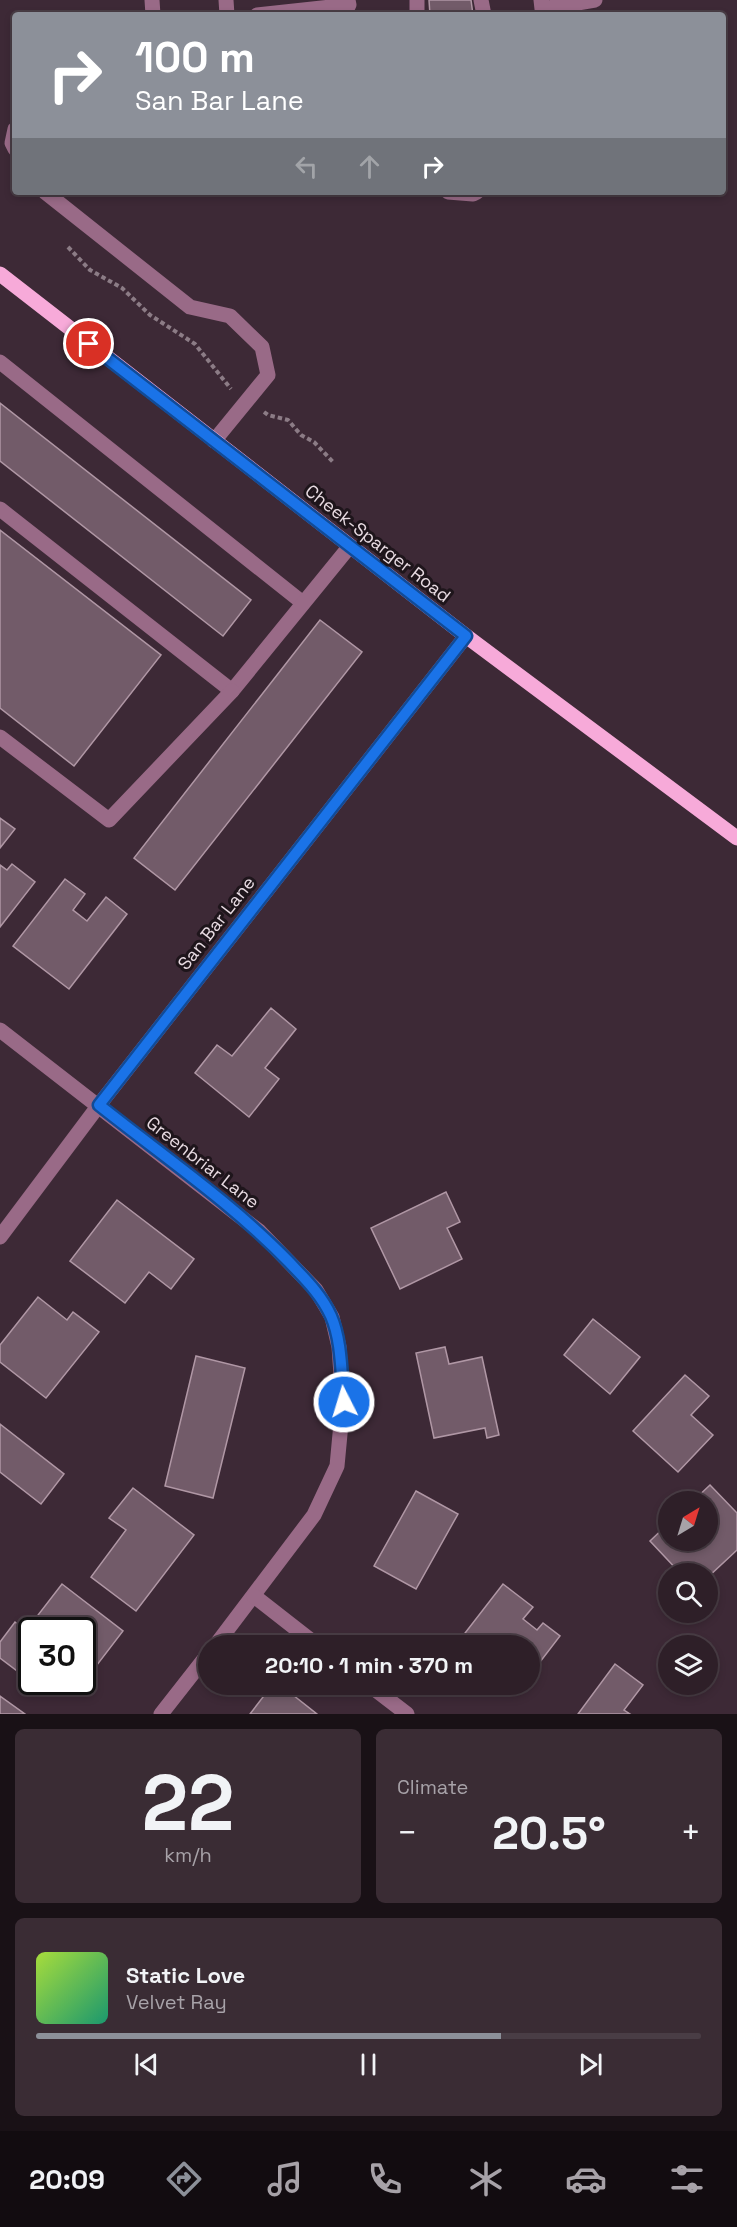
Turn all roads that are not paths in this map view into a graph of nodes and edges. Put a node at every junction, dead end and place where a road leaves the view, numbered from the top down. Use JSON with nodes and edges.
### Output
{"nodes":[{"id":1,"x":348,"y":0,"type":"edge"},
{"id":2,"x":541,"y":0,"type":"edge"},
{"id":3,"x":596,"y":0,"type":"edge"},
{"id":4,"x":285,"y":12,"type":"edge"},
{"id":5,"x":49,"y":195,"type":"edge"},
{"id":6,"x":0,"y":274,"type":"edge"},
{"id":7,"x":0,"y":362,"type":"edge"},
{"id":8,"x":214,"y":441,"type":"junction"},
{"id":9,"x":0,"y":509,"type":"edge"},
{"id":10,"x":350,"y":546,"type":"junction"},
{"id":11,"x":303,"y":603,"type":"junction"},
{"id":12,"x":466,"y":636,"type":"junction"},
{"id":13,"x":232,"y":691,"type":"junction"},
{"id":14,"x":0,"y":736,"type":"edge"},
{"id":15,"x":737,"y":838,"type":"edge"},
{"id":16,"x":0,"y":1030,"type":"edge"},
{"id":17,"x":99,"y":1105,"type":"junction"},
{"id":18,"x":0,"y":1237,"type":"edge"},
{"id":19,"x":254,"y":1596,"type":"junction"},
{"id":20,"x":224,"y":1635,"type":"edge"},
{"id":21,"x":304,"y":1635,"type":"edge"},
{"id":22,"x":198,"y":1667,"type":"edge"},
{"id":23,"x":383,"y":1695,"type":"edge"},
{"id":24,"x":161,"y":1714,"type":"edge"},
{"id":25,"x":406,"y":1714,"type":"edge"}],
"edges":[{"from":1,"to":4,"type":"street"},
{"from":2,"to":3,"type":"street"},
{"from":5,"to":8,"type":"street"},
{"from":6,"to":8,"type":"main road","name":"Cheek-Sparger Road"},
{"from":7,"to":11,"type":"street"},
{"from":8,"to":10,"type":"main road","name":"Cheek-Sparger Road"},
{"from":9,"to":13,"type":"street"},
{"from":10,"to":11,"type":"street"},
{"from":10,"to":12,"type":"main road","name":"Cheek-Sparger Road"},
{"from":11,"to":13,"type":"street"},
{"from":12,"to":15,"type":"main road","name":"Cheek-Sparger Road"},
{"from":12,"to":17,"type":"street","name":"San Bar Lane"},
{"from":13,"to":14,"type":"street"},
{"from":16,"to":17,"type":"street","name":"Greenbriar Lane"},
{"from":17,"to":18,"type":"street","name":"San Bar Lane"},
{"from":17,"to":19,"type":"street","name":"Greenbriar Lane"},
{"from":19,"to":20,"type":"street","name":"Greenbriar Lane"},
{"from":19,"to":21,"type":"street"},
{"from":22,"to":24,"type":"street"},
{"from":23,"to":25,"type":"street"}]}
